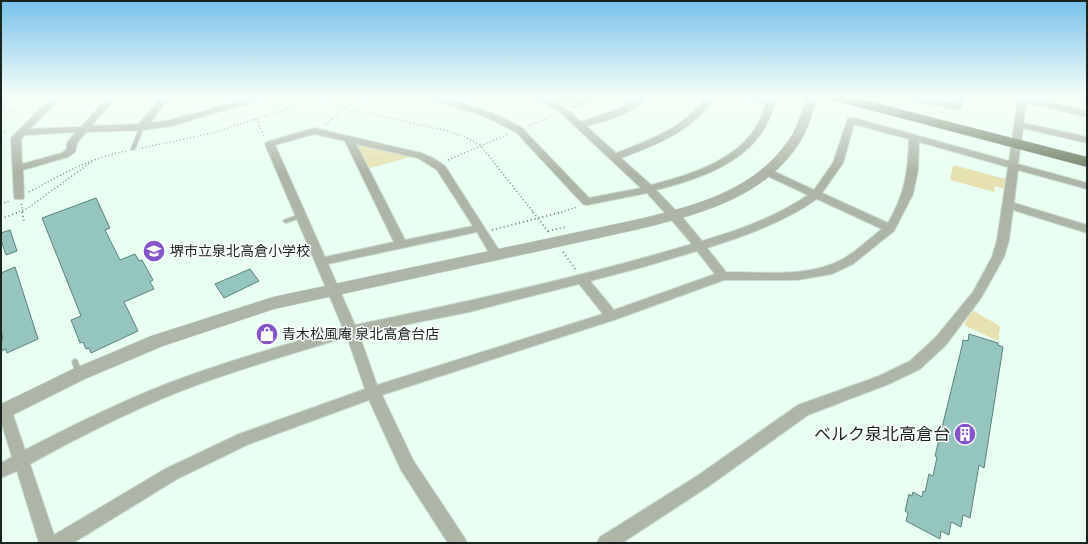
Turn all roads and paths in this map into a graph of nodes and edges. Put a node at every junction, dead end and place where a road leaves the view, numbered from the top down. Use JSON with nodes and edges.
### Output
{"nodes":[{"id":1,"x":32,"y":122,"type":"edge"},
{"id":2,"x":90,"y":122,"type":"edge"},
{"id":3,"x":146,"y":122,"type":"edge"},
{"id":4,"x":173,"y":122,"type":"edge"},
{"id":5,"x":246,"y":122,"type":"edge"},
{"id":6,"x":258,"y":122,"type":"edge"},
{"id":7,"x":328,"y":122,"type":"edge"},
{"id":8,"x":411,"y":122,"type":"edge"},
{"id":9,"x":508,"y":122,"type":"edge"},
{"id":10,"x":577,"y":122,"type":"edge"},
{"id":11,"x":592,"y":122,"type":"edge"},
{"id":12,"x":687,"y":122,"type":"edge"},
{"id":13,"x":764,"y":122,"type":"edge"},
{"id":14,"x":802,"y":122,"type":"edge"},
{"id":15,"x":849,"y":122,"type":"edge"},
{"id":16,"x":858,"y":122,"type":"edge"},
{"id":17,"x":936,"y":122,"type":"edge"},
{"id":18,"x":580,"y":125,"type":"junction"},
{"id":19,"x":1020,"y":125,"type":"joint"},
{"id":20,"x":142,"y":127,"type":"junction"},
{"id":21,"x":84,"y":129,"type":"junction"},
{"id":22,"x":22,"y":132,"type":"junction"},
{"id":23,"x":317,"y":132,"type":"junction"},
{"id":24,"x":914,"y":138,"type":"junction"},
{"id":25,"x":349,"y":140,"type":"junction"},
{"id":26,"x":1087,"y":140,"type":"edge"},
{"id":27,"x":1016,"y":143,"type":"junction"},
{"id":28,"x":270,"y":144,"type":"junction"},
{"id":29,"x":480,"y":145,"type":"junction"},
{"id":30,"x":133,"y":150,"type":"junction"},
{"id":31,"x":614,"y":157,"type":"junction"},
{"id":32,"x":97,"y":158,"type":"junction"},
{"id":33,"x":1087,"y":162,"type":"edge"},
{"id":34,"x":437,"y":165,"type":"junction"},
{"id":35,"x":1013,"y":165,"type":"junction"},
{"id":36,"x":17,"y":169,"type":"junction"},
{"id":37,"x":767,"y":172,"type":"junction"},
{"id":38,"x":1087,"y":186,"type":"edge"},
{"id":39,"x":650,"y":190,"type":"junction"},
{"id":40,"x":815,"y":195,"type":"junction"},
{"id":41,"x":19,"y":197,"type":"junction"},
{"id":42,"x":587,"y":202,"type":"junction"},
{"id":43,"x":1,"y":204,"type":"edge"},
{"id":44,"x":1008,"y":205,"type":"junction"},
{"id":45,"x":22,"y":211,"type":"junction"},
{"id":46,"x":300,"y":216,"type":"junction"},
{"id":47,"x":674,"y":216,"type":"junction"},
{"id":48,"x":1,"y":219,"type":"edge"},
{"id":49,"x":538,"y":219,"type":"junction"},
{"id":50,"x":24,"y":221,"type":"dead end"},
{"id":51,"x":286,"y":221,"type":"dead end"},
{"id":52,"x":566,"y":227,"type":"dead end"},
{"id":53,"x":890,"y":228,"type":"junction"},
{"id":54,"x":1087,"y":229,"type":"edge"},
{"id":55,"x":481,"y":230,"type":"junction"},
{"id":56,"x":401,"y":244,"type":"junction"},
{"id":57,"x":700,"y":247,"type":"junction"},
{"id":58,"x":563,"y":253,"type":"dead end"},
{"id":59,"x":496,"y":255,"type":"junction"},
{"id":60,"x":320,"y":262,"type":"junction"},
{"id":61,"x":723,"y":276,"type":"junction"},
{"id":62,"x":582,"y":279,"type":"junction"},
{"id":63,"x":332,"y":290,"type":"junction"},
{"id":64,"x":612,"y":316,"type":"junction"},
{"id":65,"x":351,"y":332,"type":"junction"},
{"id":66,"x":374,"y":392,"type":"junction"},
{"id":67,"x":3,"y":412,"type":"edge"},
{"id":68,"x":22,"y":460,"type":"junction"},
{"id":69,"x":1,"y":471,"type":"edge"},
{"id":70,"x":48,"y":543,"type":"edge"},
{"id":71,"x":57,"y":543,"type":"edge"},
{"id":72,"x":458,"y":543,"type":"edge"},
{"id":73,"x":606,"y":543,"type":"edge"}],
"edges":[{"from":1,"to":22,"type":"street"},
{"from":2,"to":21,"type":"street"},
{"from":3,"to":20,"type":"street"},
{"from":4,"to":20,"type":"street"},
{"from":5,"to":30,"type":"path"},
{"from":6,"to":28,"type":"path"},
{"from":7,"to":23,"type":"path"},
{"from":8,"to":29,"type":"path"},
{"from":9,"to":42,"type":"street"},
{"from":10,"to":18,"type":"street"},
{"from":11,"to":18,"type":"street"},
{"from":12,"to":31,"type":"street"},
{"from":13,"to":39,"type":"street"},
{"from":14,"to":37,"type":"street"},
{"from":15,"to":40,"type":"street"},
{"from":16,"to":24,"type":"street"},
{"from":17,"to":27,"type":"main road"},
{"from":18,"to":31,"type":"street"},
{"from":19,"to":26,"type":"street"},
{"from":19,"to":27,"type":"street"},
{"from":20,"to":21,"type":"street"},
{"from":20,"to":30,"type":"lane"},
{"from":21,"to":22,"type":"street"},
{"from":21,"to":36,"type":"street"},
{"from":22,"to":36,"type":"street"},
{"from":23,"to":25,"type":"street"},
{"from":23,"to":28,"type":"street"},
{"from":24,"to":35,"type":"street"},
{"from":24,"to":53,"type":"street"},
{"from":25,"to":34,"type":"street"},
{"from":25,"to":56,"type":"street"},
{"from":27,"to":33,"type":"main road"},
{"from":27,"to":35,"type":"street"},
{"from":28,"to":46,"type":"street"},
{"from":29,"to":34,"type":"path"},
{"from":29,"to":49,"type":"path"},
{"from":30,"to":32,"type":"path"},
{"from":31,"to":39,"type":"street"},
{"from":32,"to":41,"type":"path"},
{"from":32,"to":45,"type":"path"},
{"from":34,"to":55,"type":"street"},
{"from":35,"to":38,"type":"street"},
{"from":35,"to":44,"type":"street"},
{"from":36,"to":41,"type":"street"},
{"from":37,"to":40,"type":"street"},
{"from":37,"to":47,"type":"street"},
{"from":39,"to":42,"type":"street"},
{"from":39,"to":47,"type":"street"},
{"from":40,"to":53,"type":"street"},
{"from":40,"to":57,"type":"street"},
{"from":41,"to":43,"type":"path"},
{"from":41,"to":45,"type":"path"},
{"from":42,"to":49,"type":"path"},
{"from":44,"to":54,"type":"street"},
{"from":44,"to":73,"type":"street"},
{"from":45,"to":48,"type":"path"},
{"from":45,"to":50,"type":"path"},
{"from":46,"to":51,"type":"lane"},
{"from":46,"to":60,"type":"street"},
{"from":47,"to":57,"type":"street"},
{"from":47,"to":59,"type":"street"},
{"from":49,"to":52,"type":"path"},
{"from":49,"to":55,"type":"path"},
{"from":53,"to":61,"type":"street"},
{"from":55,"to":56,"type":"street"},
{"from":55,"to":59,"type":"street"},
{"from":56,"to":60,"type":"street"},
{"from":57,"to":61,"type":"street"},
{"from":57,"to":62,"type":"street"},
{"from":58,"to":62,"type":"path"},
{"from":59,"to":63,"type":"street"},
{"from":60,"to":63,"type":"street"},
{"from":61,"to":64,"type":"street"},
{"from":62,"to":64,"type":"street"},
{"from":62,"to":65,"type":"street"},
{"from":63,"to":65,"type":"street"},
{"from":63,"to":67,"type":"street"},
{"from":64,"to":66,"type":"street"},
{"from":65,"to":66,"type":"street"},
{"from":65,"to":68,"type":"street"},
{"from":66,"to":71,"type":"street"},
{"from":66,"to":72,"type":"street"},
{"from":67,"to":68,"type":"street"},
{"from":68,"to":69,"type":"street"},
{"from":68,"to":70,"type":"street"}]}
